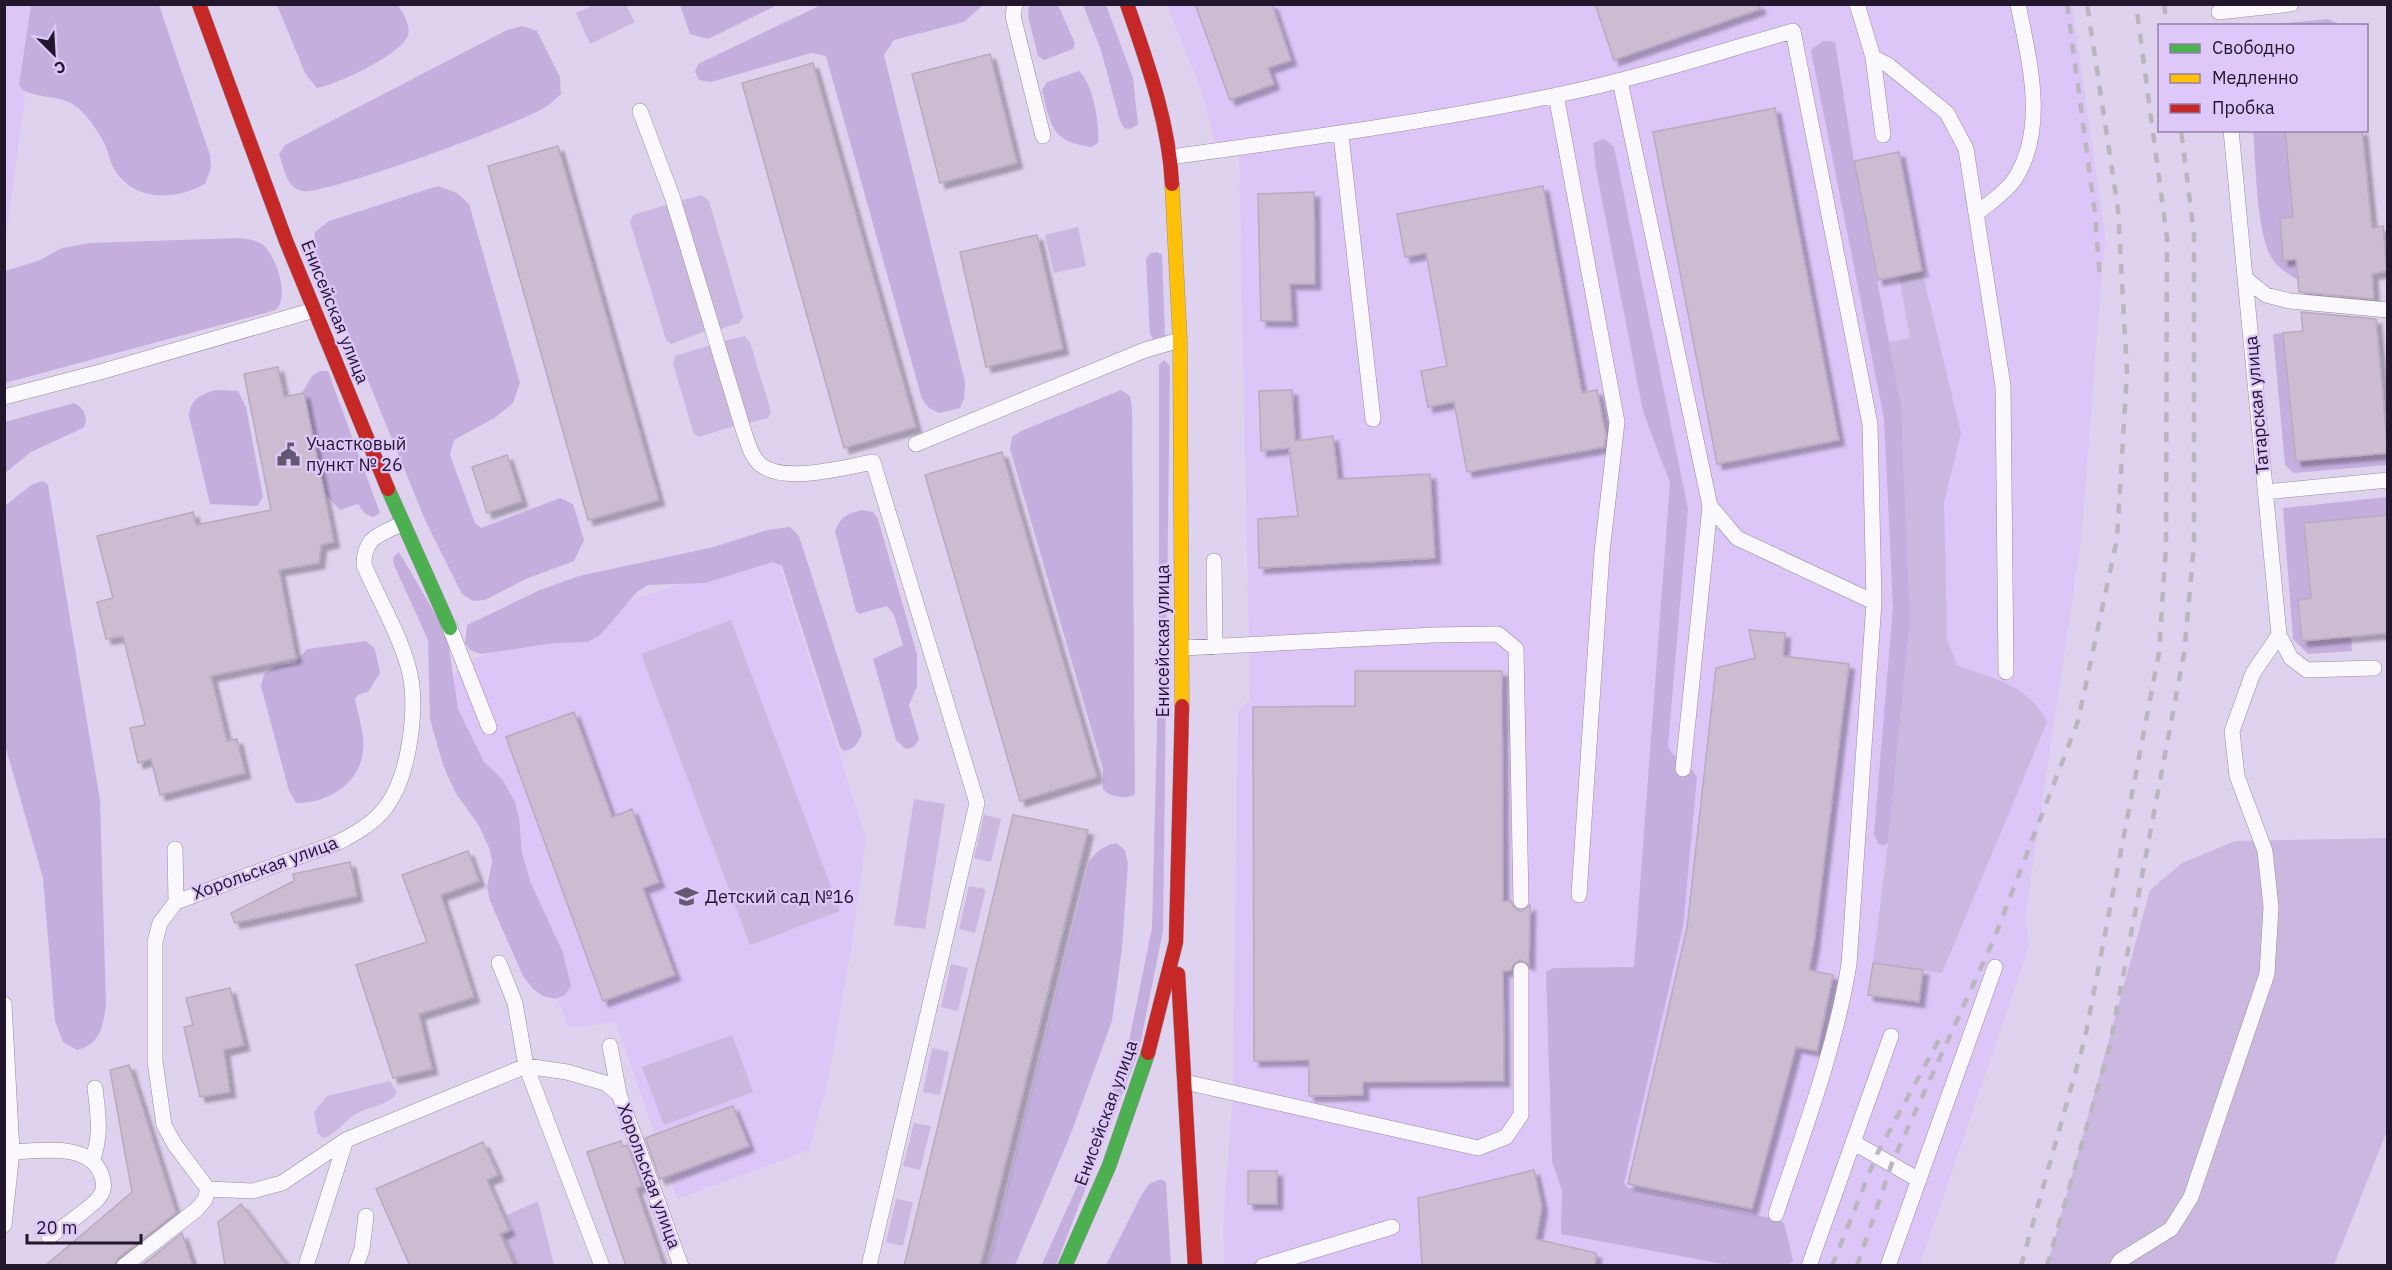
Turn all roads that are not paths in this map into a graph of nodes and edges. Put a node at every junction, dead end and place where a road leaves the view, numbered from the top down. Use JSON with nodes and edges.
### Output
{"nodes":[{"id":1,"x":199,"y":4,"type":"edge"},
{"id":2,"x":1015,"y":4,"type":"edge"},
{"id":3,"x":1127,"y":4,"type":"edge"},
{"id":4,"x":1857,"y":4,"type":"edge"},
{"id":5,"x":2018,"y":4,"type":"edge"},
{"id":6,"x":2291,"y":4,"type":"edge"},
{"id":7,"x":2219,"y":14,"type":"edge"},
{"id":8,"x":1873,"y":57,"type":"junction"},
{"id":9,"x":1620,"y":81,"type":"junction"},
{"id":10,"x":1556,"y":96,"type":"junction"},
{"id":11,"x":640,"y":111,"type":"dead end"},
{"id":12,"x":2231,"y":132,"type":"edge"},
{"id":13,"x":1341,"y":135,"type":"junction"},
{"id":14,"x":1883,"y":135,"type":"dead end"},
{"id":15,"x":1043,"y":136,"type":"dead end"},
{"id":16,"x":1171,"y":157,"type":"junction"},
{"id":17,"x":1976,"y":214,"type":"junction"},
{"id":18,"x":2246,"y":279,"type":"junction"},
{"id":19,"x":314,"y":310,"type":"junction"},
{"id":20,"x":2388,"y":310,"type":"edge"},
{"id":21,"x":1180,"y":340,"type":"junction"},
{"id":22,"x":4,"y":397,"type":"edge"},
{"id":23,"x":1374,"y":419,"type":"dead end"},
{"id":24,"x":916,"y":444,"type":"dead end"},
{"id":25,"x":2388,"y":480,"type":"edge"},
{"id":26,"x":2265,"y":492,"type":"junction"},
{"id":27,"x":1710,"y":506,"type":"junction"},
{"id":28,"x":401,"y":524,"type":"junction"},
{"id":29,"x":1214,"y":561,"type":"dead end"},
{"id":30,"x":1875,"y":602,"type":"junction"},
{"id":31,"x":450,"y":628,"type":"joint"},
{"id":32,"x":2279,"y":634,"type":"junction"},
{"id":33,"x":1215,"y":647,"type":"junction"},
{"id":34,"x":1183,"y":648,"type":"junction"},
{"id":35,"x":2374,"y":668,"type":"dead end"},
{"id":36,"x":2006,"y":672,"type":"dead end"},
{"id":37,"x":489,"y":726,"type":"dead end"},
{"id":38,"x":1683,"y":769,"type":"dead end"},
{"id":39,"x":175,"y":849,"type":"dead end"},
{"id":40,"x":1579,"y":895,"type":"dead end"},
{"id":41,"x":1521,"y":901,"type":"dead end"},
{"id":42,"x":176,"y":902,"type":"junction"},
{"id":43,"x":1176,"y":942,"type":"junction"},
{"id":44,"x":499,"y":963,"type":"dead end"},
{"id":45,"x":1995,"y":967,"type":"dead end"},
{"id":46,"x":1521,"y":970,"type":"dead end"},
{"id":47,"x":4,"y":1004,"type":"edge"},
{"id":48,"x":1891,"y":1036,"type":"dead end"},
{"id":49,"x":610,"y":1046,"type":"dead end"},
{"id":50,"x":526,"y":1066,"type":"junction"},
{"id":51,"x":1185,"y":1082,"type":"junction"},
{"id":52,"x":95,"y":1088,"type":"dead end"},
{"id":53,"x":619,"y":1094,"type":"junction"},
{"id":54,"x":346,"y":1140,"type":"junction"},
{"id":55,"x":1853,"y":1142,"type":"junction"},
{"id":56,"x":12,"y":1152,"type":"junction"},
{"id":57,"x":92,"y":1161,"type":"junction"},
{"id":58,"x":1917,"y":1179,"type":"junction"},
{"id":59,"x":208,"y":1189,"type":"junction"},
{"id":60,"x":1776,"y":1214,"type":"dead end"},
{"id":61,"x":366,"y":1216,"type":"dead end"},
{"id":62,"x":4,"y":1225,"type":"edge"},
{"id":63,"x":1392,"y":1227,"type":"dead end"},
{"id":64,"x":49,"y":1237,"type":"dead end"},
{"id":65,"x":124,"y":1266,"type":"edge"},
{"id":66,"x":306,"y":1266,"type":"edge"},
{"id":67,"x":356,"y":1266,"type":"edge"},
{"id":68,"x":602,"y":1266,"type":"edge"},
{"id":69,"x":681,"y":1266,"type":"edge"},
{"id":70,"x":869,"y":1266,"type":"edge"},
{"id":71,"x":1065,"y":1266,"type":"edge"},
{"id":72,"x":1196,"y":1266,"type":"edge"},
{"id":73,"x":1263,"y":1266,"type":"edge"},
{"id":74,"x":1809,"y":1266,"type":"edge"},
{"id":75,"x":1888,"y":1266,"type":"edge"},
{"id":76,"x":2117,"y":1266,"type":"edge"}],
"edges":[{"from":1,"to":19,"type":"main road","name":"Енисейская улица"},
{"from":2,"to":15,"type":"lane"},
{"from":3,"to":16,"type":"main road","name":"Енисейская улица"},
{"from":4,"to":8,"type":"lane"},
{"from":5,"to":17,"type":"lane"},
{"from":6,"to":7,"type":"lane"},
{"from":8,"to":14,"type":"lane"},
{"from":8,"to":17,"type":"lane"},
{"from":9,"to":10,"type":"lane"},
{"from":9,"to":27,"type":"lane"},
{"from":9,"to":30,"type":"lane"},
{"from":10,"to":13,"type":"lane"},
{"from":10,"to":40,"type":"lane"},
{"from":11,"to":70,"type":"lane"},
{"from":12,"to":18,"type":"lane","name":"Татарская улица"},
{"from":13,"to":16,"type":"lane"},
{"from":13,"to":23,"type":"lane"},
{"from":16,"to":21,"type":"main road","name":"Енисейская улица"},
{"from":17,"to":36,"type":"lane"},
{"from":18,"to":20,"type":"lane"},
{"from":18,"to":26,"type":"lane","name":"Татарская улица"},
{"from":19,"to":22,"type":"lane"},
{"from":19,"to":28,"type":"main road","name":"Енисейская улица"},
{"from":21,"to":24,"type":"lane"},
{"from":21,"to":34,"type":"main road","name":"Енисейская улица"},
{"from":25,"to":26,"type":"lane"},
{"from":26,"to":32,"type":"lane","name":"Татарская улица"},
{"from":27,"to":30,"type":"lane"},
{"from":27,"to":38,"type":"lane"},
{"from":28,"to":31,"type":"main road","name":"Енисейская улица"},
{"from":28,"to":42,"type":"lane","name":"Хорольская улица"},
{"from":29,"to":33,"type":"lane"},
{"from":30,"to":60,"type":"lane"},
{"from":31,"to":37,"type":"lane"},
{"from":32,"to":35,"type":"lane","name":"Татарская улица"},
{"from":32,"to":76,"type":"lane"},
{"from":33,"to":34,"type":"lane"},
{"from":33,"to":41,"type":"lane"},
{"from":34,"to":43,"type":"main road","name":"Енисейская улица"},
{"from":39,"to":42,"type":"lane"},
{"from":42,"to":59,"type":"lane","name":"Хорольская улица"},
{"from":43,"to":51,"type":"main road"},
{"from":43,"to":71,"type":"main road","name":"Енисейская улица"},
{"from":44,"to":50,"type":"lane"},
{"from":45,"to":58,"type":"lane"},
{"from":46,"to":51,"type":"lane"},
{"from":47,"to":56,"type":"lane"},
{"from":48,"to":55,"type":"lane"},
{"from":49,"to":53,"type":"lane"},
{"from":50,"to":53,"type":"lane","name":"Хорольская улица"},
{"from":50,"to":54,"type":"lane"},
{"from":50,"to":68,"type":"lane"},
{"from":51,"to":72,"type":"main road"},
{"from":52,"to":57,"type":"lane"},
{"from":53,"to":69,"type":"lane","name":"Хорольская улица"},
{"from":54,"to":59,"type":"lane"},
{"from":54,"to":66,"type":"lane"},
{"from":55,"to":58,"type":"lane"},
{"from":55,"to":74,"type":"lane"},
{"from":56,"to":57,"type":"lane"},
{"from":56,"to":62,"type":"lane"},
{"from":57,"to":64,"type":"lane"},
{"from":58,"to":75,"type":"lane"},
{"from":59,"to":65,"type":"lane"},
{"from":61,"to":67,"type":"lane"},
{"from":63,"to":73,"type":"lane"}]}
